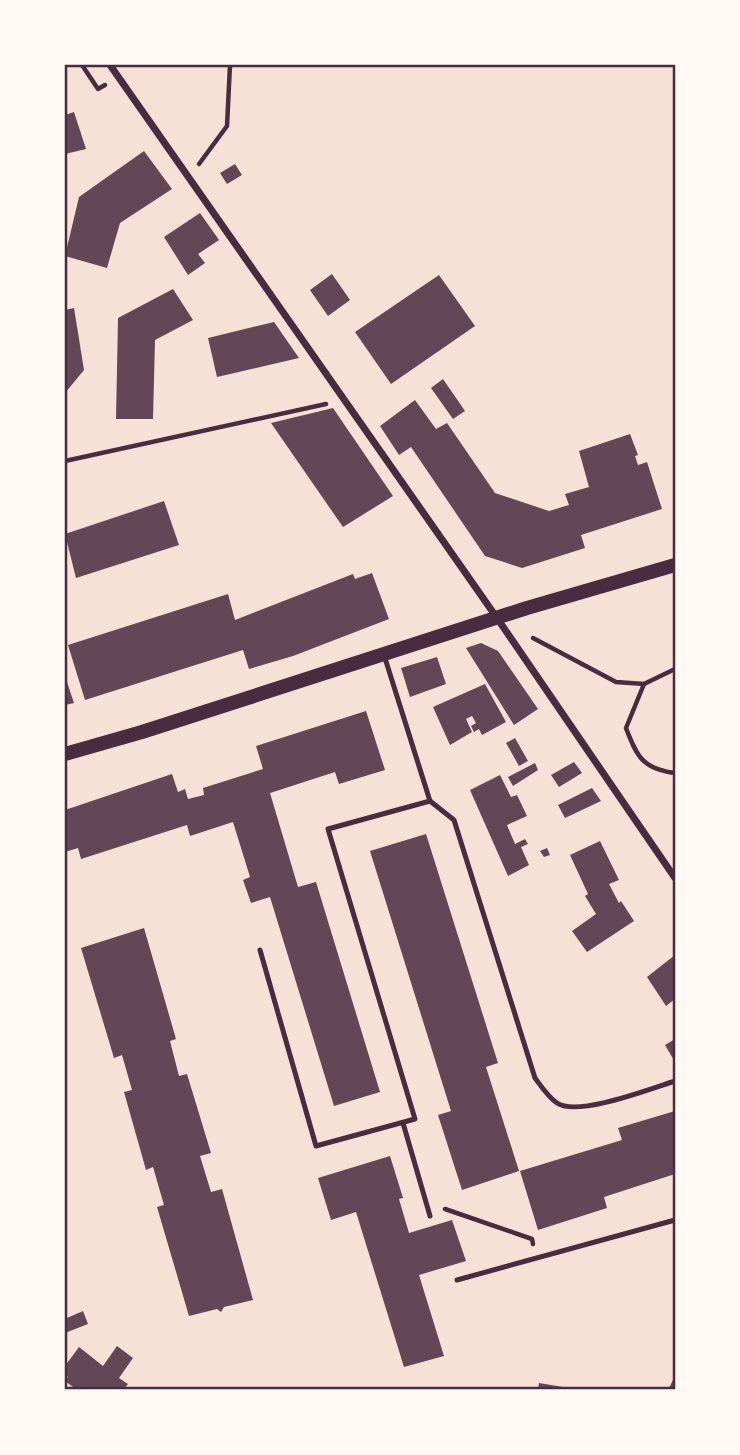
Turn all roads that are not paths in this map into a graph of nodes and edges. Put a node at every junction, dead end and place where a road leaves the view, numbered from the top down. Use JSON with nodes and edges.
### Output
{"nodes":[{"id":1,"x":110,"y":65,"type":"edge"},
{"id":2,"x":675,"y":565,"type":"edge"},
{"id":3,"x":497,"y":618,"type":"junction"},
{"id":4,"x":384,"y":655,"type":"junction"},
{"id":5,"x":65,"y":754,"type":"edge"},
{"id":6,"x":430,"y":801,"type":"junction"},
{"id":7,"x":675,"y":878,"type":"edge"},
{"id":8,"x":260,"y":950,"type":"dead end"},
{"id":9,"x":675,"y":1081,"type":"edge"},
{"id":10,"x":403,"y":1123,"type":"junction"},
{"id":11,"x":430,"y":1216,"type":"dead end"},
{"id":12,"x":675,"y":1220,"type":"edge"},
{"id":13,"x":457,"y":1280,"type":"dead end"}],
"edges":[{"from":1,"to":3,"type":"street"},
{"from":2,"to":3,"type":"main road"},
{"from":3,"to":4,"type":"main road"},
{"from":3,"to":7,"type":"street"},
{"from":4,"to":5,"type":"main road"},
{"from":4,"to":6,"type":"lane"},
{"from":6,"to":9,"type":"lane"},
{"from":6,"to":10,"type":"lane"},
{"from":8,"to":10,"type":"lane"},
{"from":10,"to":11,"type":"lane"},
{"from":12,"to":13,"type":"lane"}]}
